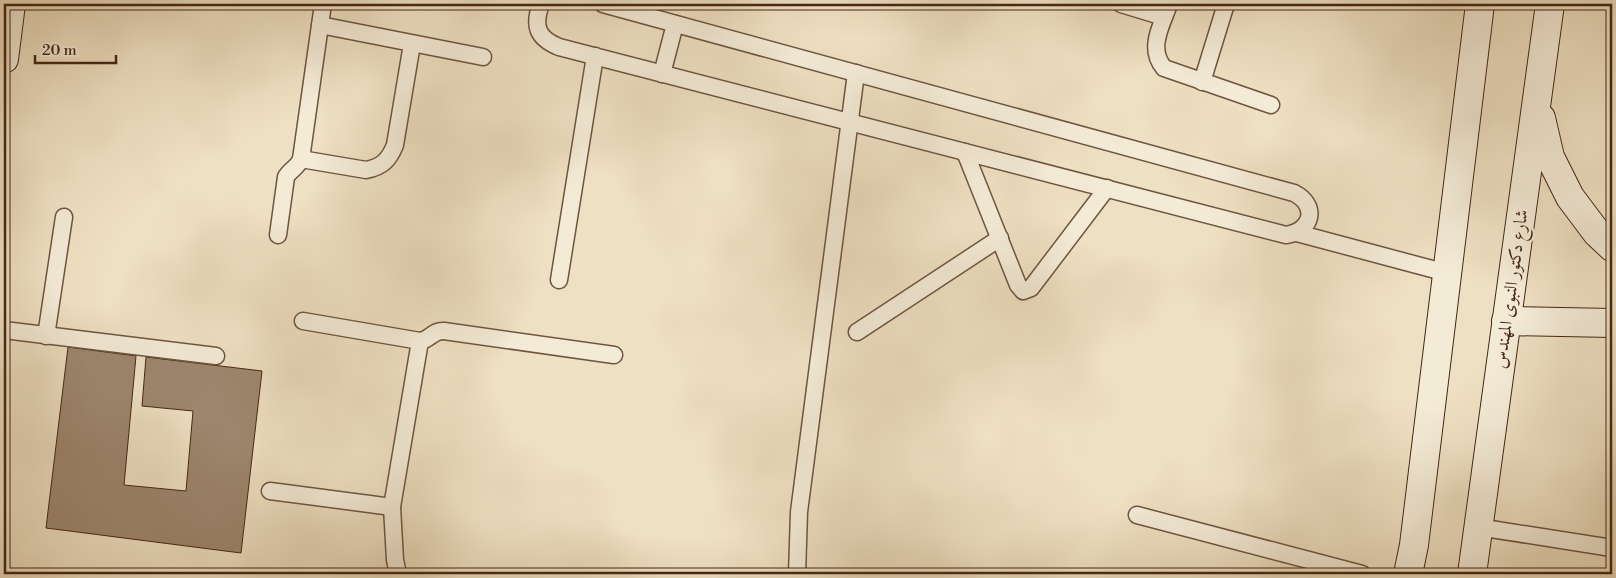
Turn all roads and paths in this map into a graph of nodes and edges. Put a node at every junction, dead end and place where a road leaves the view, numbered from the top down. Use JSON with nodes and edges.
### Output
{"nodes":[{"id":1,"x":11,"y":4,"type":"edge"},
{"id":2,"x":323,"y":4,"type":"edge"},
{"id":3,"x":541,"y":4,"type":"edge"},
{"id":4,"x":603,"y":4,"type":"edge"},
{"id":5,"x":1121,"y":4,"type":"edge"},
{"id":6,"x":1226,"y":4,"type":"edge"},
{"id":7,"x":1480,"y":4,"type":"edge"},
{"id":8,"x":1550,"y":4,"type":"edge"},
{"id":9,"x":1166,"y":10,"type":"edge"},
{"id":10,"x":676,"y":24,"type":"junction"},
{"id":11,"x":320,"y":25,"type":"junction"},
{"id":12,"x":412,"y":44,"type":"junction"},
{"id":13,"x":595,"y":56,"type":"junction"},
{"id":14,"x":483,"y":57,"type":"dead end"},
{"id":15,"x":4,"y":59,"type":"edge"},
{"id":16,"x":856,"y":73,"type":"junction"},
{"id":17,"x":662,"y":74,"type":"junction"},
{"id":18,"x":1202,"y":82,"type":"junction"},
{"id":19,"x":1537,"y":98,"type":"junction"},
{"id":20,"x":1270,"y":105,"type":"dead end"},
{"id":21,"x":849,"y":122,"type":"junction"},
{"id":22,"x":965,"y":152,"type":"junction"},
{"id":23,"x":301,"y":159,"type":"junction"},
{"id":24,"x":1107,"y":188,"type":"junction"},
{"id":25,"x":64,"y":217,"type":"dead end"},
{"id":26,"x":1297,"y":233,"type":"junction"},
{"id":27,"x":278,"y":235,"type":"dead end"},
{"id":28,"x":1000,"y":238,"type":"junction"},
{"id":29,"x":1612,"y":247,"type":"edge"},
{"id":30,"x":1447,"y":273,"type":"junction"},
{"id":31,"x":559,"y":280,"type":"dead end"},
{"id":32,"x":1506,"y":321,"type":"junction"},
{"id":33,"x":303,"y":322,"type":"dead end"},
{"id":34,"x":1612,"y":323,"type":"edge"},
{"id":35,"x":4,"y":330,"type":"edge"},
{"id":36,"x":857,"y":332,"type":"dead end"},
{"id":37,"x":46,"y":336,"type":"junction"},
{"id":38,"x":420,"y":340,"type":"junction"},
{"id":39,"x":216,"y":356,"type":"dead end"},
{"id":40,"x":614,"y":356,"type":"dead end"},
{"id":41,"x":270,"y":492,"type":"dead end"},
{"id":42,"x":392,"y":507,"type":"junction"},
{"id":43,"x":1137,"y":515,"type":"dead end"},
{"id":44,"x":1478,"y":527,"type":"junction"},
{"id":45,"x":1612,"y":548,"type":"edge"},
{"id":46,"x":398,"y":574,"type":"edge"},
{"id":47,"x":797,"y":574,"type":"edge"},
{"id":48,"x":1362,"y":574,"type":"edge"},
{"id":49,"x":1408,"y":574,"type":"edge"},
{"id":50,"x":1472,"y":574,"type":"edge"}],
"edges":[{"from":1,"to":15,"type":"street"},
{"from":2,"to":11,"type":"lane"},
{"from":3,"to":13,"type":"lane"},
{"from":4,"to":10,"type":"lane"},
{"from":5,"to":9,"type":"lane"},
{"from":6,"to":18,"type":"lane"},
{"from":7,"to":30,"type":"street"},
{"from":8,"to":19,"type":"street","name":"شارع دكتور النبوى المهندس"},
{"from":9,"to":18,"type":"lane"},
{"from":10,"to":16,"type":"lane"},
{"from":10,"to":17,"type":"lane"},
{"from":11,"to":12,"type":"lane"},
{"from":11,"to":23,"type":"lane"},
{"from":12,"to":14,"type":"lane"},
{"from":12,"to":23,"type":"lane"},
{"from":13,"to":17,"type":"lane"},
{"from":13,"to":31,"type":"lane"},
{"from":16,"to":21,"type":"lane"},
{"from":16,"to":26,"type":"lane"},
{"from":17,"to":21,"type":"lane"},
{"from":18,"to":20,"type":"lane"},
{"from":19,"to":29,"type":"street"},
{"from":19,"to":32,"type":"street","name":"شارع دكتور النبوى المهندس"},
{"from":21,"to":22,"type":"lane"},
{"from":21,"to":47,"type":"lane"},
{"from":22,"to":24,"type":"lane"},
{"from":22,"to":28,"type":"lane"},
{"from":23,"to":27,"type":"lane"},
{"from":24,"to":26,"type":"lane"},
{"from":24,"to":28,"type":"lane"},
{"from":25,"to":37,"type":"lane"},
{"from":26,"to":30,"type":"lane"},
{"from":28,"to":36,"type":"lane"},
{"from":30,"to":49,"type":"street"},
{"from":32,"to":34,"type":"street"},
{"from":32,"to":44,"type":"street","name":"شارع دكتور النبوى المهندس"},
{"from":33,"to":38,"type":"lane"},
{"from":35,"to":37,"type":"lane"},
{"from":37,"to":39,"type":"lane"},
{"from":38,"to":40,"type":"lane"},
{"from":38,"to":42,"type":"lane"},
{"from":41,"to":42,"type":"lane"},
{"from":42,"to":46,"type":"lane"},
{"from":43,"to":48,"type":"lane"},
{"from":44,"to":45,"type":"lane"},
{"from":44,"to":50,"type":"street","name":"شارع دكتور النبوى المهندس"}]}
